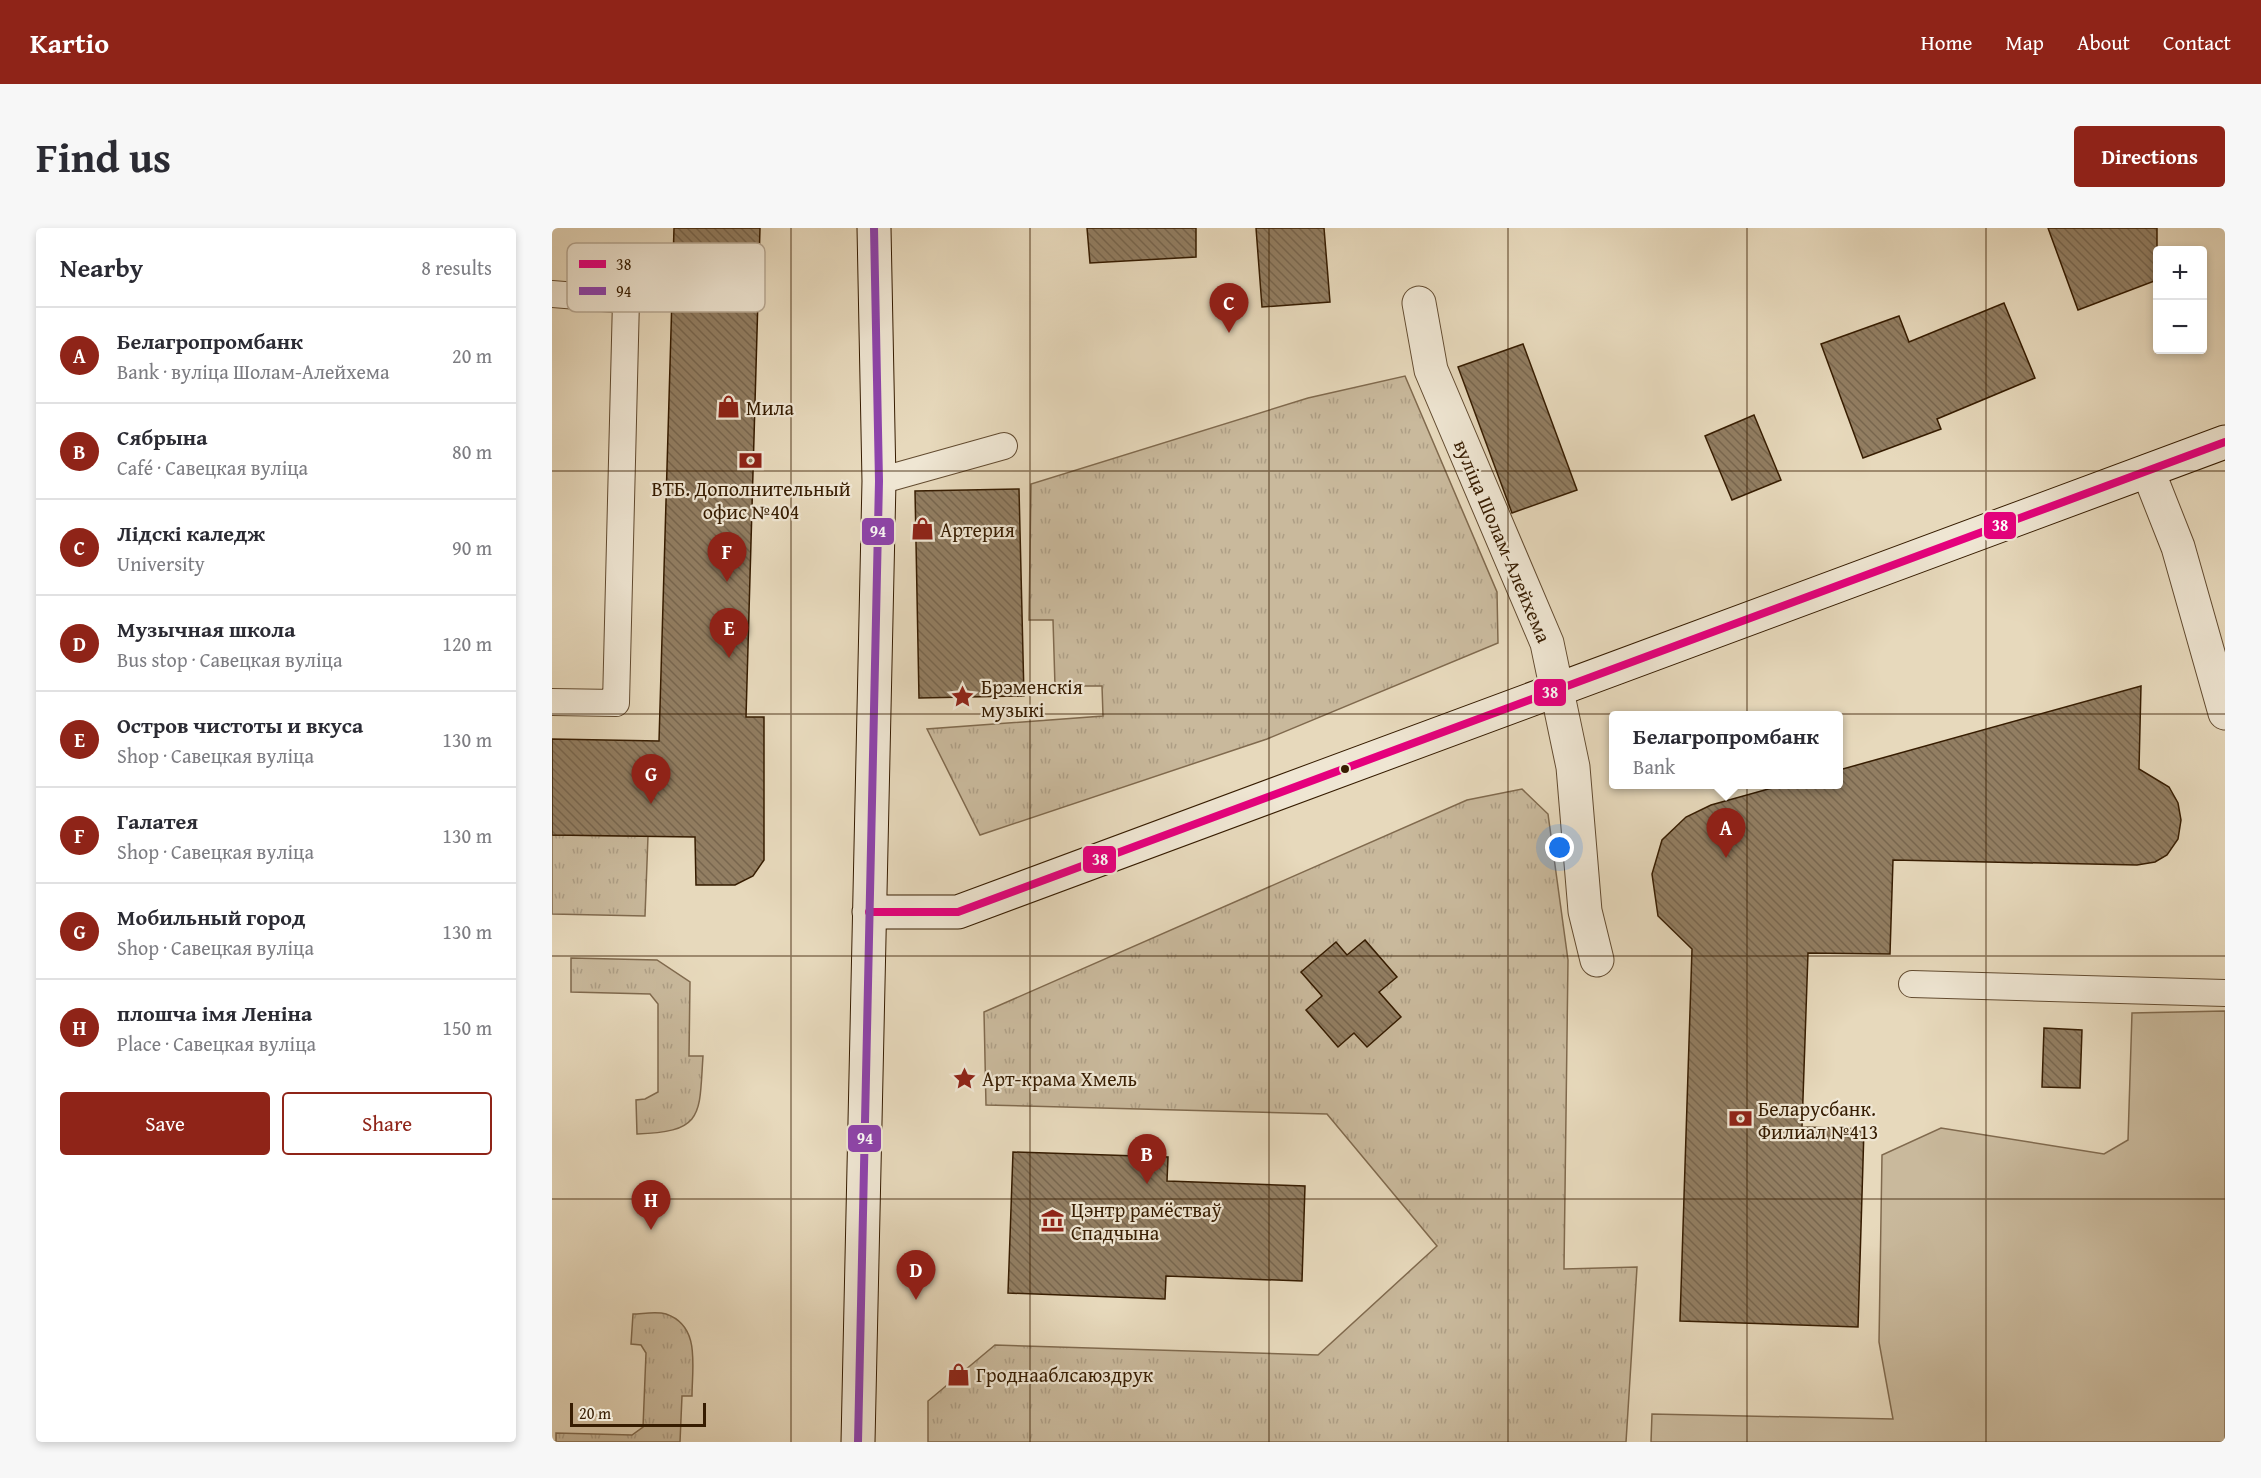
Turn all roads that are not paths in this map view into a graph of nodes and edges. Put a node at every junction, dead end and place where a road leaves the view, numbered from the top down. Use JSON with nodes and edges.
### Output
{"nodes":[{"id":1,"x":874,"y":228,"type":"edge"},
{"id":2,"x":552,"y":294,"type":"edge"},
{"id":3,"x":567,"y":295,"type":"edge"},
{"id":4,"x":1419,"y":303,"type":"dead end"},
{"id":5,"x":626,"y":312,"type":"edge"},
{"id":6,"x":2225,"y":442,"type":"edge"},
{"id":7,"x":1004,"y":446,"type":"dead end"},
{"id":8,"x":2148,"y":471,"type":"junction"},
{"id":9,"x":879,"y":481,"type":"junction"},
{"id":10,"x":1556,"y":690,"type":"junction"},
{"id":11,"x":552,"y":702,"type":"edge"},
{"id":12,"x":2225,"y":713,"type":"edge"},
{"id":13,"x":869,"y":912,"type":"junction"},
{"id":14,"x":1597,"y":960,"type":"dead end"},
{"id":15,"x":1911,"y":984,"type":"dead end"},
{"id":16,"x":2225,"y":993,"type":"edge"},
{"id":17,"x":858,"y":1442,"type":"edge"}],
"edges":[{"from":1,"to":9,"type":"main road"},
{"from":2,"to":3,"type":"lane"},
{"from":4,"to":10,"type":"main road","name":"вуліца Шолам-Алейхема"},
{"from":5,"to":11,"type":"lane"},
{"from":6,"to":8,"type":"main road"},
{"from":7,"to":9,"type":"lane"},
{"from":8,"to":10,"type":"main road"},
{"from":8,"to":12,"type":"main road"},
{"from":9,"to":13,"type":"main road"},
{"from":10,"to":13,"type":"main road"},
{"from":10,"to":14,"type":"main road","name":"вуліца Шолам-Алейхема"},
{"from":13,"to":17,"type":"main road"},
{"from":15,"to":16,"type":"lane"}]}
